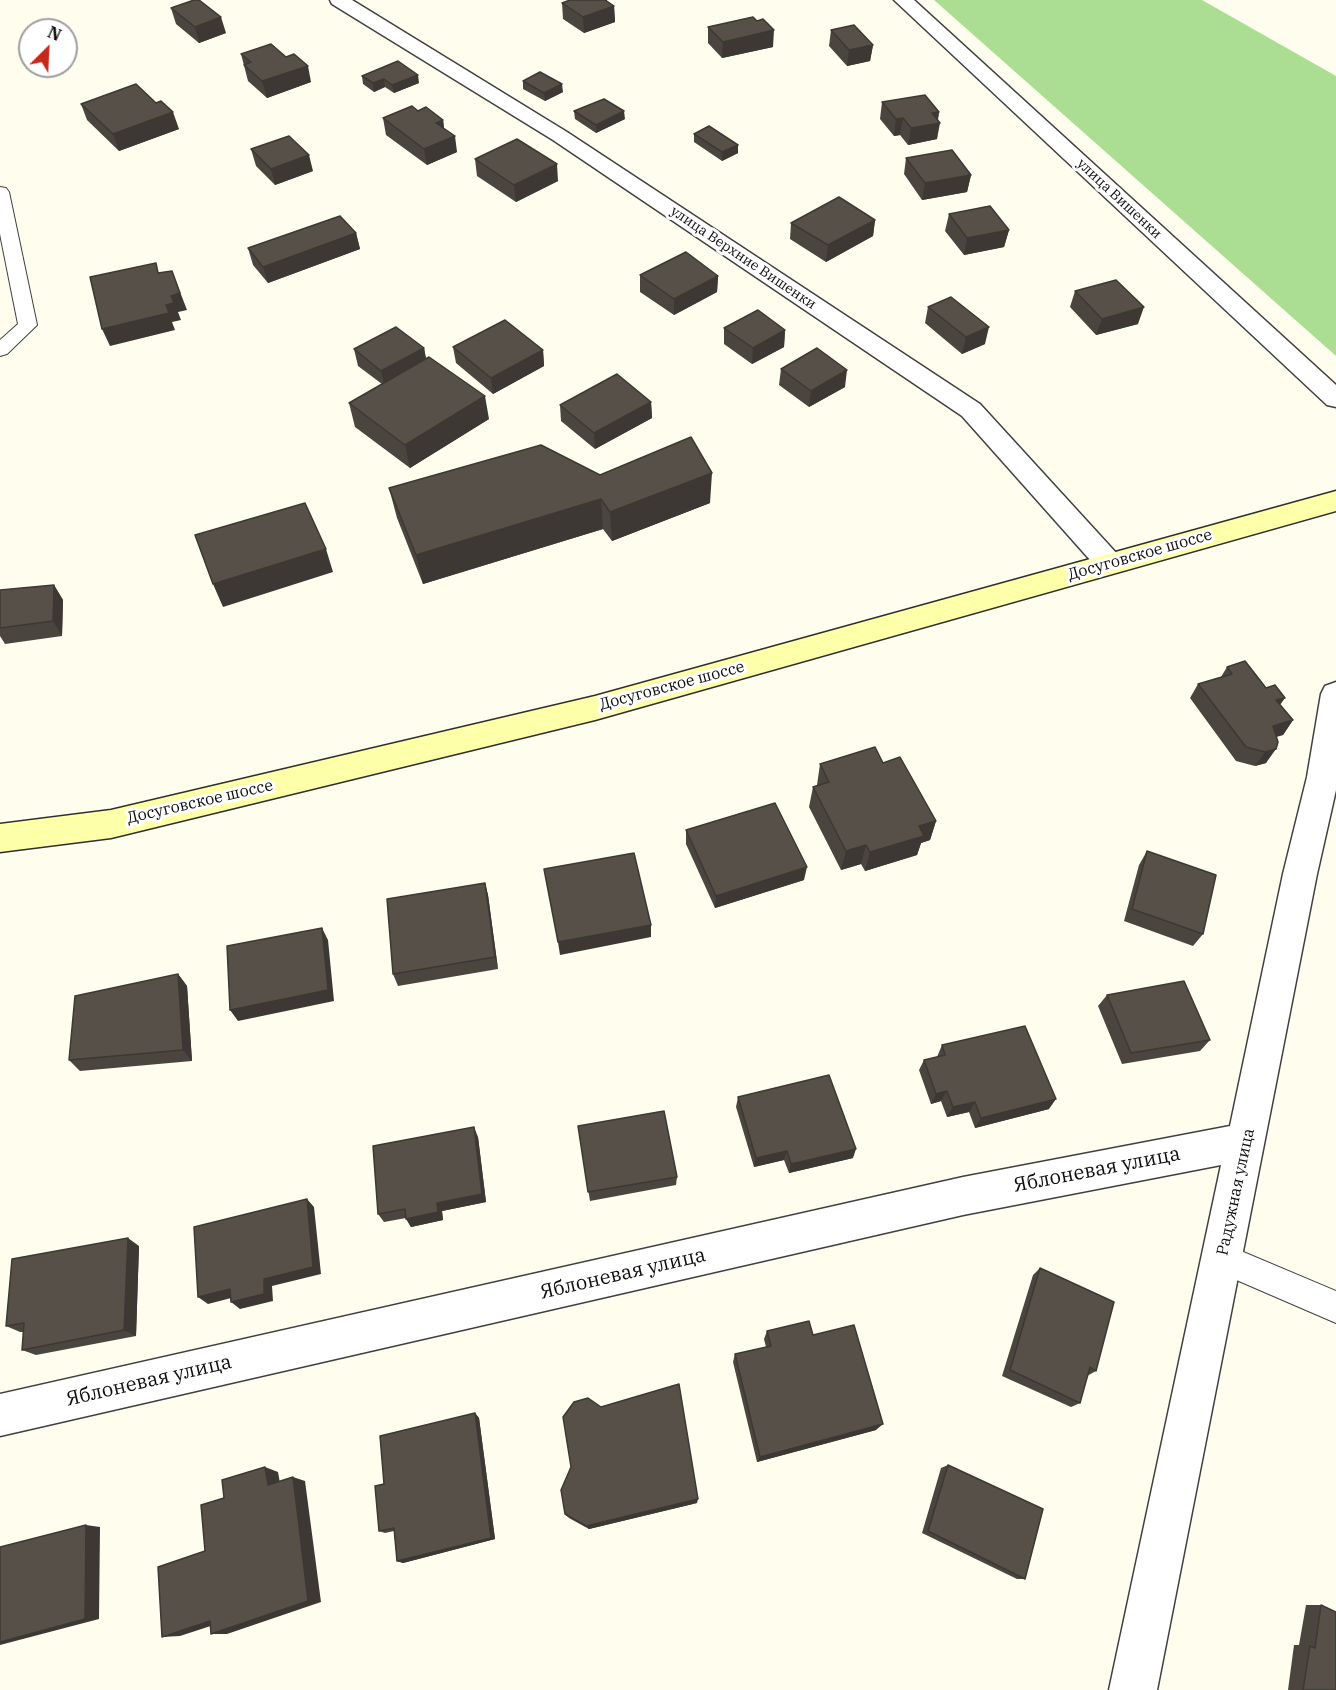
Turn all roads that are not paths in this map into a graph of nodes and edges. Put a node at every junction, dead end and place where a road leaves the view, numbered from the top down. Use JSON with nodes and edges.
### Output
{"nodes":[{"id":1,"x":339,"y":0,"type":"edge"},
{"id":2,"x":903,"y":0,"type":"edge"},
{"id":3,"x":0,"y":192,"type":"edge"},
{"id":4,"x":0,"y":350,"type":"edge"},
{"id":5,"x":1336,"y":399,"type":"edge"},
{"id":6,"x":1336,"y":501,"type":"edge"},
{"id":7,"x":1109,"y":563,"type":"junction"},
{"id":8,"x":1336,"y":694,"type":"edge"},
{"id":9,"x":1330,"y":779,"type":"edge"},
{"id":10,"x":0,"y":838,"type":"edge"},
{"id":11,"x":1247,"y":1141,"type":"junction"},
{"id":12,"x":1222,"y":1258,"type":"junction"},
{"id":13,"x":1336,"y":1307,"type":"edge"},
{"id":14,"x":0,"y":1415,"type":"edge"},
{"id":15,"x":1133,"y":1690,"type":"edge"}],
"edges":[{"from":1,"to":7,"type":"street","name":"улица Верхние Вишенки"},
{"from":2,"to":5,"type":"street","name":"улица Вишенки"},
{"from":3,"to":4,"type":"lane"},
{"from":6,"to":7,"type":"main road","name":"Досуговское шоссе"},
{"from":7,"to":10,"type":"main road","name":"Досуговское шоссе"},
{"from":8,"to":9,"type":"street","name":"Радужная улица"},
{"from":9,"to":11,"type":"street","name":"Радужная улица"},
{"from":11,"to":12,"type":"street","name":"Радужная улица"},
{"from":11,"to":14,"type":"street","name":"Яблоневая улица"},
{"from":12,"to":13,"type":"lane"},
{"from":12,"to":15,"type":"street","name":"Радужная улица"}]}
